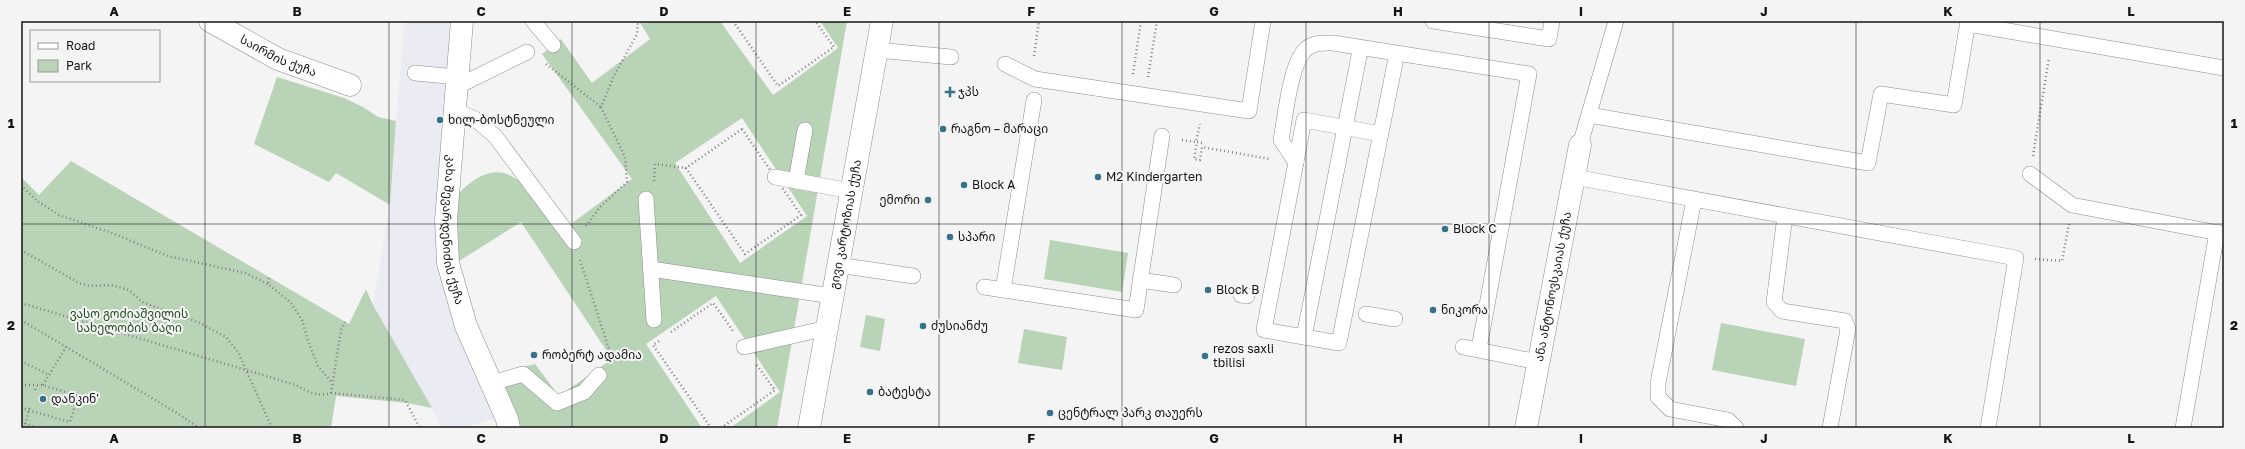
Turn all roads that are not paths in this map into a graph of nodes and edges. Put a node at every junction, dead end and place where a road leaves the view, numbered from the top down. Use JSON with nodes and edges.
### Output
{"nodes":[{"id":1,"x":210,"y":21,"type":"edge"},
{"id":2,"x":462,"y":21,"type":"edge"},
{"id":3,"x":533,"y":21,"type":"edge"},
{"id":4,"x":882,"y":21,"type":"edge"},
{"id":5,"x":1263,"y":21,"type":"edge"},
{"id":6,"x":1433,"y":21,"type":"edge"},
{"id":7,"x":1552,"y":21,"type":"edge"},
{"id":8,"x":1616,"y":21,"type":"edge"},
{"id":9,"x":1968,"y":23,"type":"edge"},
{"id":10,"x":553,"y":46,"type":"dead end"},
{"id":11,"x":877,"y":50,"type":"junction"},
{"id":12,"x":527,"y":52,"type":"road end"},
{"id":13,"x":1359,"y":56,"type":"dead end"},
{"id":14,"x":951,"y":58,"type":"dead end"},
{"id":15,"x":1395,"y":63,"type":"dead end"},
{"id":16,"x":1005,"y":64,"type":"dead end"},
{"id":17,"x":2224,"y":68,"type":"edge"},
{"id":18,"x":415,"y":73,"type":"dead end"},
{"id":19,"x":456,"y":82,"type":"junction"},
{"id":20,"x":350,"y":85,"type":"dead end"},
{"id":21,"x":1034,"y":100,"type":"dead end"},
{"id":22,"x":454,"y":110,"type":"junction"},
{"id":23,"x":1589,"y":115,"type":"junction"},
{"id":24,"x":1345,"y":127,"type":"junction"},
{"id":25,"x":805,"y":130,"type":"dead end"},
{"id":26,"x":1381,"y":134,"type":"junction"},
{"id":27,"x":1162,"y":136,"type":"dead end"},
{"id":28,"x":1580,"y":145,"type":"joint"},
{"id":29,"x":1296,"y":163,"type":"junction"},
{"id":30,"x":2030,"y":174,"type":"road end"},
{"id":31,"x":775,"y":177,"type":"road end"},
{"id":32,"x":1574,"y":177,"type":"junction"},
{"id":33,"x":796,"y":181,"type":"junction"},
{"id":34,"x":851,"y":191,"type":"junction"},
{"id":35,"x":646,"y":199,"type":"road end"},
{"id":36,"x":1694,"y":200,"type":"junction"},
{"id":37,"x":1785,"y":216,"type":"junction"},
{"id":38,"x":2220,"y":233,"type":"edge"},
{"id":39,"x":574,"y":242,"type":"road end"},
{"id":40,"x":838,"y":265,"type":"junction"},
{"id":41,"x":650,"y":269,"type":"junction"},
{"id":42,"x":913,"y":276,"type":"dead end"},
{"id":43,"x":1140,"y":280,"type":"junction"},
{"id":44,"x":1174,"y":285,"type":"dead end"},
{"id":45,"x":984,"y":287,"type":"dead end"},
{"id":46,"x":1004,"y":290,"type":"junction"},
{"id":47,"x":832,"y":296,"type":"junction"},
{"id":48,"x":1366,"y":314,"type":"dead end"},
{"id":49,"x":1395,"y":319,"type":"dead end"},
{"id":50,"x":654,"y":320,"type":"dead end"},
{"id":51,"x":827,"y":328,"type":"junction"},
{"id":52,"x":1304,"y":337,"type":"junction"},
{"id":53,"x":744,"y":347,"type":"road end"},
{"id":54,"x":1463,"y":347,"type":"dead end"},
{"id":55,"x":1479,"y":349,"type":"junction"},
{"id":56,"x":1538,"y":362,"type":"junction"},
{"id":57,"x":599,"y":375,"type":"road end"},
{"id":58,"x":492,"y":383,"type":"junction"},
{"id":59,"x":509,"y":428,"type":"edge"},
{"id":60,"x":809,"y":428,"type":"edge"},
{"id":61,"x":1526,"y":428,"type":"edge"},
{"id":62,"x":1736,"y":428,"type":"edge"},
{"id":63,"x":1830,"y":428,"type":"edge"},
{"id":64,"x":1988,"y":428,"type":"edge"},
{"id":65,"x":2183,"y":428,"type":"edge"}],
"edges":[{"from":1,"to":20,"type":"street","name":"საირმის ქუჩა"},
{"from":2,"to":19,"type":"street","name":"კახა შევარდენიძის ქუჩა"},
{"from":3,"to":10,"type":"lane"},
{"from":4,"to":11,"type":"street","name":"გივი კარტოზიას ქუჩა"},
{"from":5,"to":16,"type":"lane"},
{"from":6,"to":7,"type":"lane"},
{"from":8,"to":23,"type":"lane"},
{"from":9,"to":17,"type":"lane"},
{"from":9,"to":23,"type":"lane"},
{"from":11,"to":14,"type":"lane"},
{"from":11,"to":34,"type":"street","name":"გივი კარტოზიას ქუჩა"},
{"from":12,"to":19,"type":"lane"},
{"from":13,"to":24,"type":"lane"},
{"from":15,"to":26,"type":"lane"},
{"from":18,"to":19,"type":"lane"},
{"from":19,"to":22,"type":"street","name":"კახა შევარდენიძის ქუჩა"},
{"from":21,"to":46,"type":"lane"},
{"from":22,"to":39,"type":"lane"},
{"from":22,"to":58,"type":"street","name":"კახა შევარდენიძის ქუჩა"},
{"from":23,"to":28,"type":"lane"},
{"from":24,"to":26,"type":"lane"},
{"from":24,"to":29,"type":"lane"},
{"from":24,"to":52,"type":"lane"},
{"from":25,"to":33,"type":"lane"},
{"from":26,"to":52,"type":"lane"},
{"from":27,"to":43,"type":"lane"},
{"from":28,"to":32,"type":"street","name":"ანა ანტონოვსკაიას ქუჩა"},
{"from":29,"to":52,"type":"lane"},
{"from":29,"to":55,"type":"lane"},
{"from":30,"to":38,"type":"lane"},
{"from":31,"to":33,"type":"lane"},
{"from":32,"to":36,"type":"lane"},
{"from":32,"to":56,"type":"street","name":"ანა ანტონოვსკაიას ქუჩა"},
{"from":33,"to":34,"type":"lane"},
{"from":34,"to":40,"type":"street","name":"გივი კარტოზიას ქუჩა"},
{"from":35,"to":41,"type":"lane"},
{"from":36,"to":37,"type":"lane"},
{"from":36,"to":62,"type":"lane"},
{"from":37,"to":63,"type":"lane"},
{"from":37,"to":64,"type":"lane"},
{"from":38,"to":65,"type":"lane"},
{"from":40,"to":42,"type":"lane"},
{"from":40,"to":47,"type":"street","name":"გივი კარტოზიას ქუჩა"},
{"from":41,"to":47,"type":"lane"},
{"from":41,"to":50,"type":"lane"},
{"from":43,"to":44,"type":"lane"},
{"from":43,"to":46,"type":"lane"},
{"from":45,"to":46,"type":"lane"},
{"from":47,"to":51,"type":"street","name":"გივი კარტოზიას ქუჩა"},
{"from":48,"to":49,"type":"lane"},
{"from":51,"to":53,"type":"lane"},
{"from":51,"to":60,"type":"street","name":"გივი კარტოზიას ქუჩა"},
{"from":54,"to":55,"type":"lane"},
{"from":55,"to":56,"type":"lane"},
{"from":56,"to":61,"type":"street","name":"ანა ანტონოვსკაიას ქუჩა"},
{"from":57,"to":58,"type":"lane"},
{"from":58,"to":59,"type":"street","name":"კახა შევარდენიძის ქუჩა"}]}
